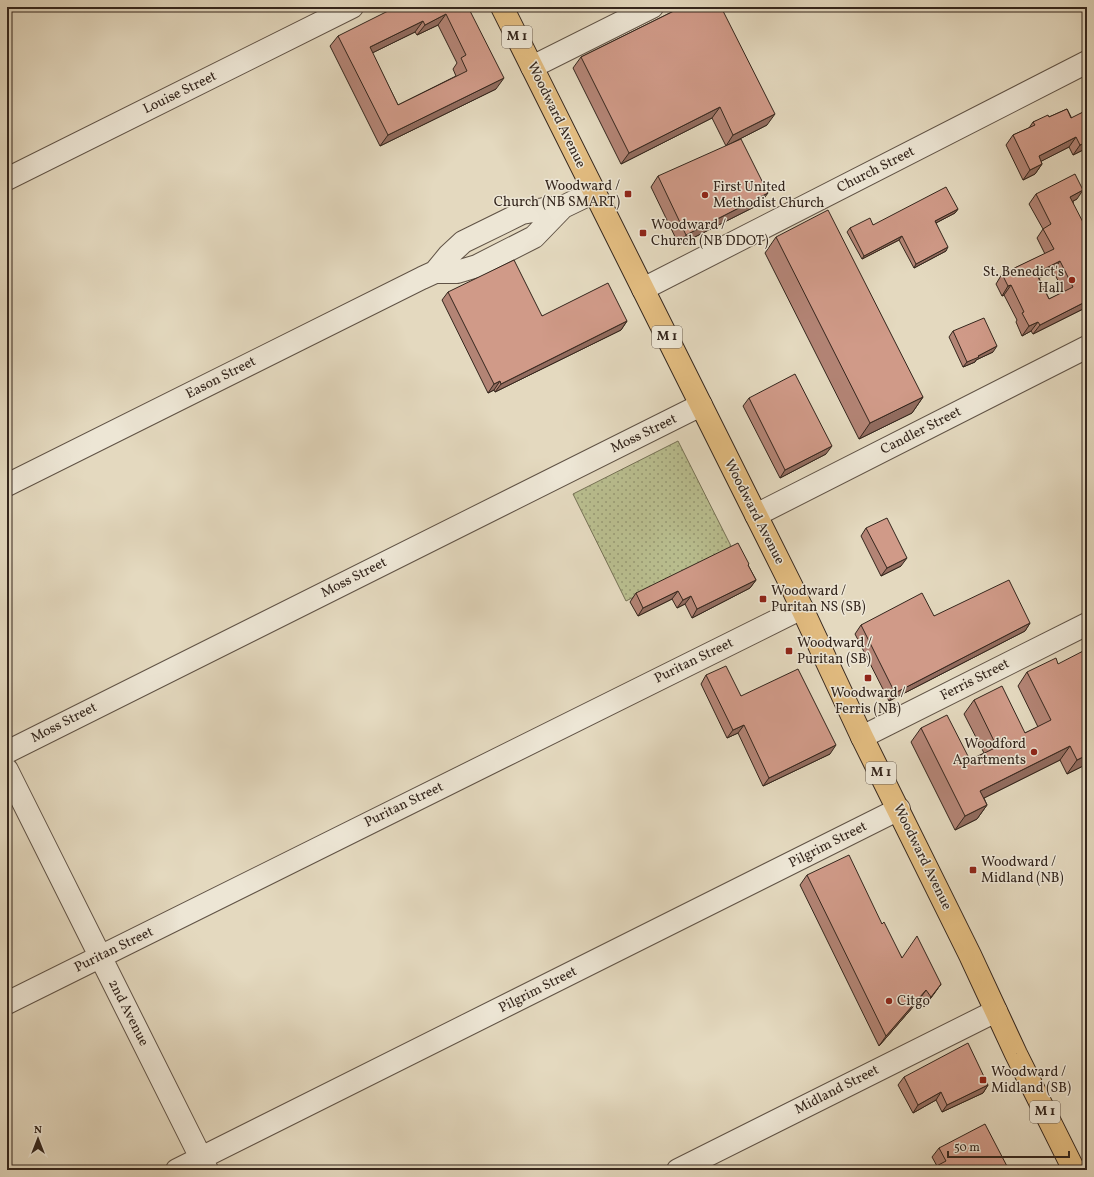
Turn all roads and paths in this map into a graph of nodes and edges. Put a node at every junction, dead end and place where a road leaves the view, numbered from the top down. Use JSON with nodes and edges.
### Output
{"nodes":[{"id":1,"x":352,"y":7,"type":"edge"},
{"id":2,"x":502,"y":7,"type":"edge"},
{"id":3,"x":652,"y":7,"type":"edge"},
{"id":4,"x":1087,"y":62,"type":"edge"},
{"id":5,"x":532,"y":68,"type":"junction"},
{"id":6,"x":7,"y":179,"type":"edge"},
{"id":7,"x":594,"y":192,"type":"junction"},
{"id":8,"x":643,"y":289,"type":"junction"},
{"id":9,"x":1087,"y":347,"type":"edge"},
{"id":10,"x":702,"y":405,"type":"junction"},
{"id":11,"x":7,"y":485,"type":"edge"},
{"id":12,"x":756,"y":515,"type":"junction"},
{"id":13,"x":802,"y":608,"type":"junction"},
{"id":14,"x":1087,"y":624,"type":"edge"},
{"id":15,"x":862,"y":736,"type":"junction"},
{"id":16,"x":7,"y":752,"type":"edge"},
{"id":17,"x":7,"y":770,"type":"edge"},
{"id":18,"x":899,"y":810,"type":"junction"},
{"id":19,"x":100,"y":956,"type":"junction"},
{"id":20,"x":7,"y":1003,"type":"edge"},
{"id":21,"x":996,"y":1011,"type":"junction"},
{"id":22,"x":204,"y":1164,"type":"edge"},
{"id":23,"x":177,"y":1170,"type":"edge"},
{"id":24,"x":678,"y":1170,"type":"edge"},
{"id":25,"x":1074,"y":1170,"type":"edge"}],
"edges":[{"from":1,"to":6,"type":"street","name":"Louise Street"},
{"from":2,"to":5,"type":"main road","name":"Woodward Avenue","number":"M 1"},
{"from":3,"to":5,"type":"street"},
{"from":4,"to":8,"type":"street","name":"Church Street"},
{"from":5,"to":7,"type":"main road","name":"Woodward Avenue","number":"M 1"},
{"from":7,"to":8,"type":"main road","name":"Woodward Avenue","number":"M 1"},
{"from":7,"to":11,"type":"street","name":"Eason Street"},
{"from":8,"to":10,"type":"main road","name":"Woodward Avenue","number":"M 1"},
{"from":9,"to":12,"type":"street","name":"Candler Street"},
{"from":10,"to":12,"type":"main road","name":"Woodward Avenue","number":"M 1"},
{"from":10,"to":16,"type":"street","name":"Moss Street"},
{"from":12,"to":13,"type":"main road","name":"Woodward Avenue","number":"M 1"},
{"from":13,"to":15,"type":"main road","name":"Woodward Avenue","number":"M 1"},
{"from":13,"to":19,"type":"street","name":"Puritan Street"},
{"from":14,"to":15,"type":"street","name":"Ferris Street"},
{"from":15,"to":18,"type":"main road","name":"Woodward Avenue","number":"M 1"},
{"from":17,"to":19,"type":"street","name":"2nd Avenue"},
{"from":18,"to":21,"type":"main road","name":"Woodward Avenue","number":"M 1"},
{"from":18,"to":22,"type":"street","name":"Pilgrim Street"},
{"from":19,"to":20,"type":"street","name":"Puritan Street"},
{"from":19,"to":22,"type":"street","name":"2nd Avenue"},
{"from":21,"to":24,"type":"street","name":"Midland Street"},
{"from":21,"to":25,"type":"main road","name":"Woodward Avenue","number":"M 1"},
{"from":22,"to":23,"type":"street","name":"Pilgrim Street"}]}
